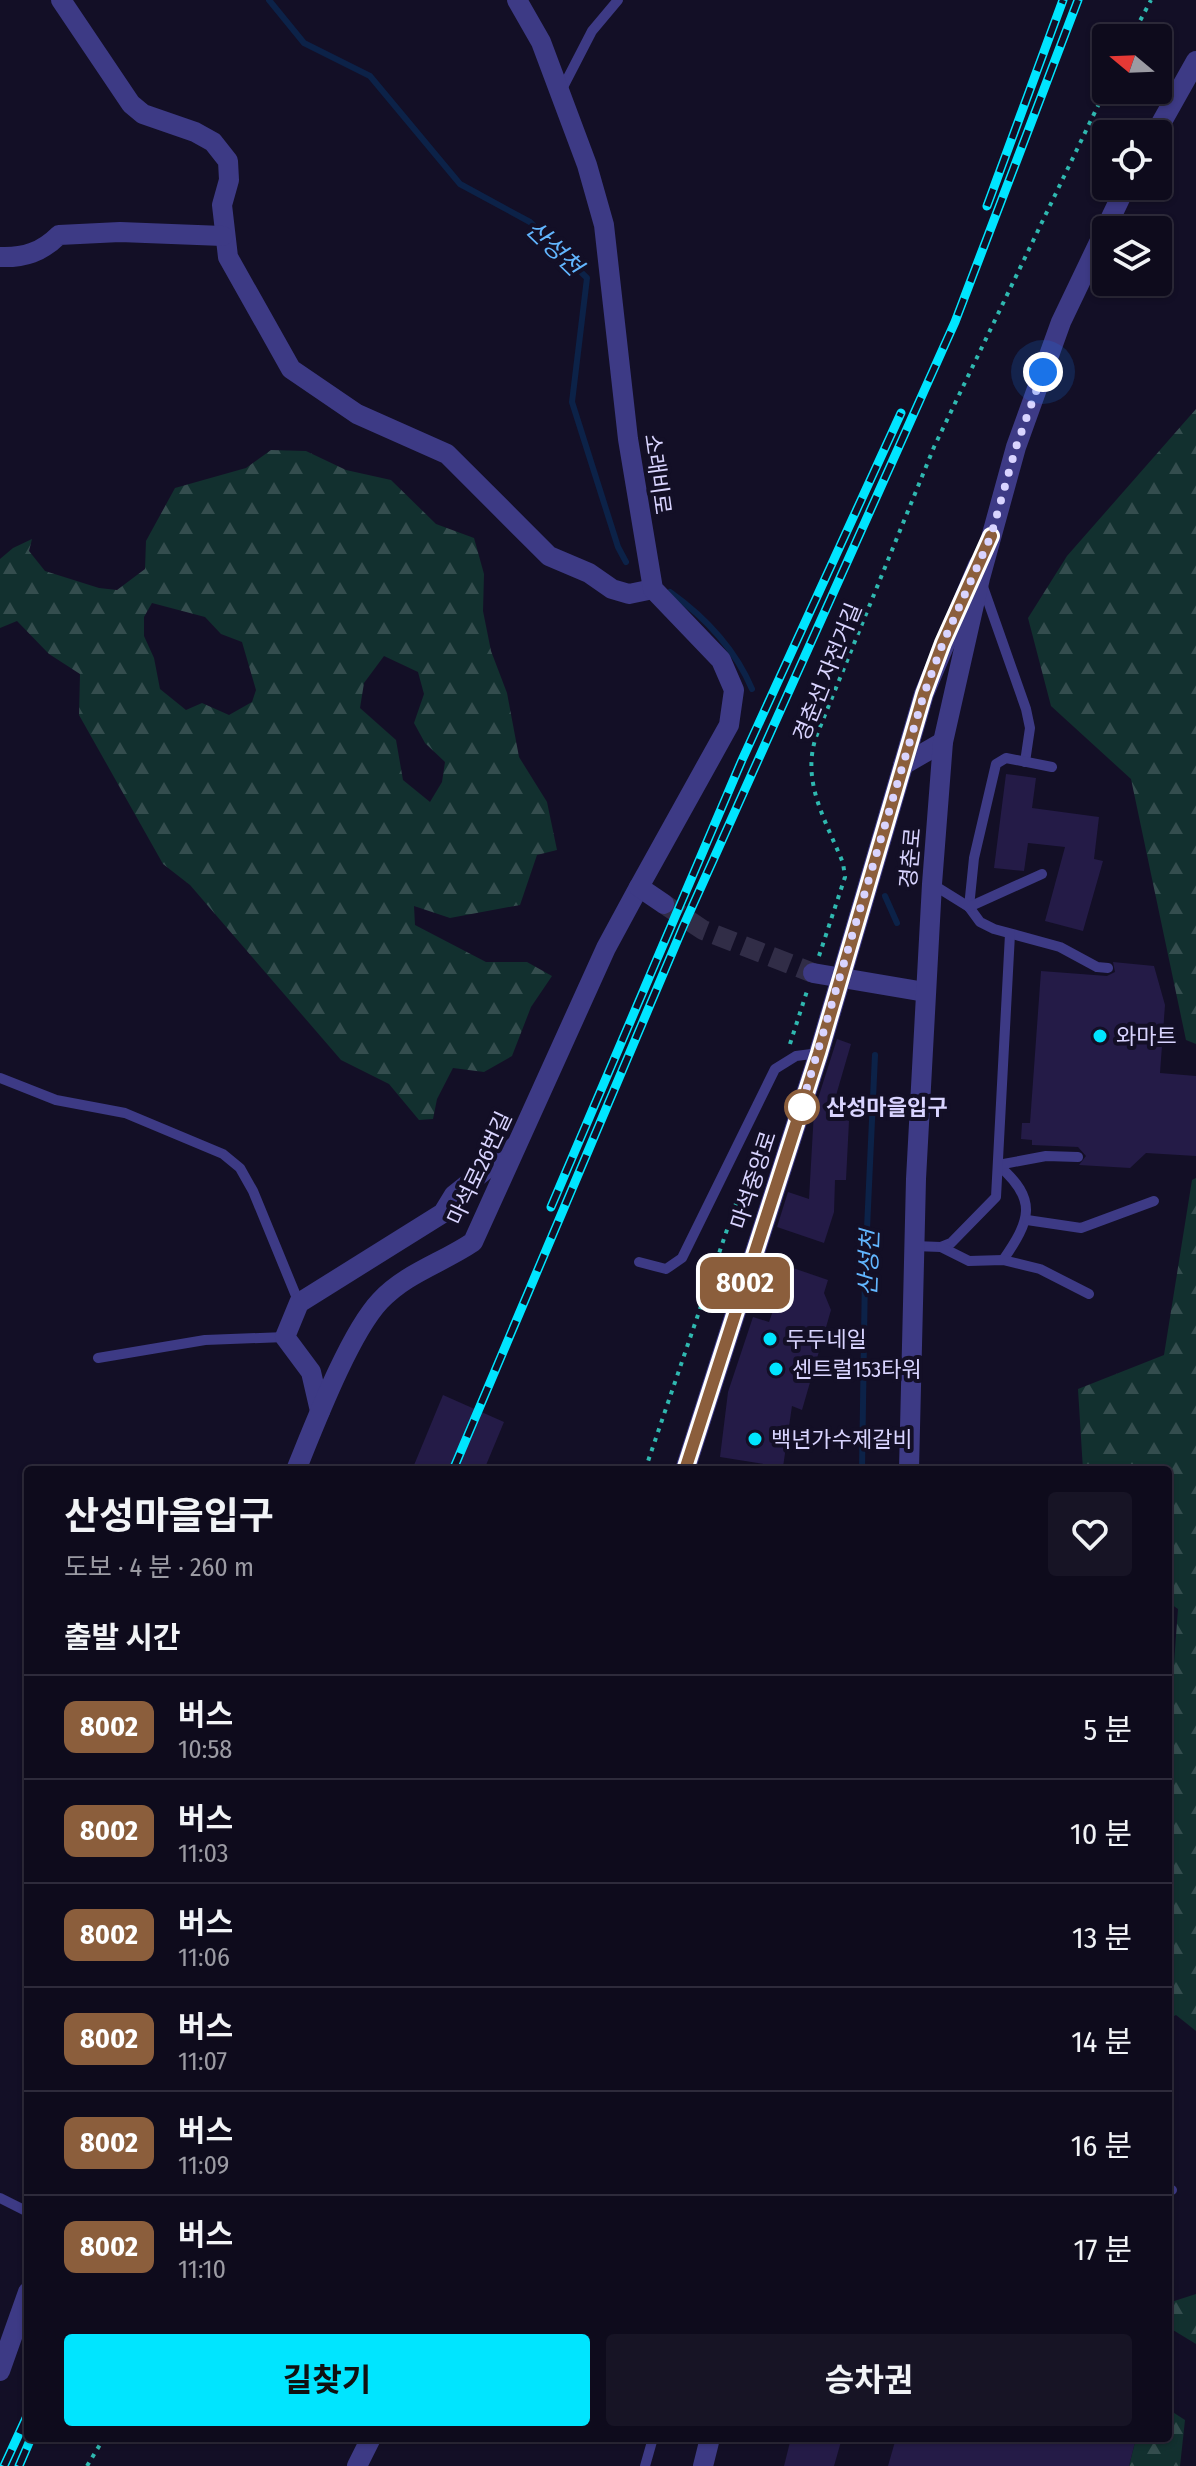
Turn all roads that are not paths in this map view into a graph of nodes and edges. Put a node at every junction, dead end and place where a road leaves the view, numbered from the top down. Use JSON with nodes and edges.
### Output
{"nodes":[{"id":1,"x":61,"y":0,"type":"edge"},
{"id":2,"x":517,"y":0,"type":"edge"},
{"id":3,"x":618,"y":0,"type":"edge"},
{"id":4,"x":1196,"y":61,"type":"edge"},
{"id":5,"x":559,"y":94,"type":"junction"},
{"id":6,"x":1163,"y":120,"type":"edge"},
{"id":7,"x":1119,"y":200,"type":"edge"},
{"id":8,"x":223,"y":236,"type":"junction"},
{"id":9,"x":0,"y":257,"type":"edge"},
{"id":10,"x":991,"y":536,"type":"junction"},
{"id":11,"x":980,"y":578,"type":"junction"},
{"id":12,"x":653,"y":589,"type":"junction"},
{"id":13,"x":943,"y":742,"type":"junction"},
{"id":14,"x":1025,"y":762,"type":"junction"},
{"id":15,"x":903,"y":765,"type":"junction"},
{"id":16,"x":1052,"y":767,"type":"dead end"},
{"id":17,"x":1042,"y":874,"type":"dead end"},
{"id":18,"x":932,"y":884,"type":"junction"},
{"id":19,"x":639,"y":887,"type":"junction"},
{"id":20,"x":664,"y":904,"type":"tunnel mouth"},
{"id":21,"x":964,"y":906,"type":"junction"},
{"id":22,"x":1010,"y":934,"type":"junction"},
{"id":23,"x":1108,"y":968,"type":"dead end"},
{"id":24,"x":813,"y":973,"type":"tunnel mouth"},
{"id":25,"x":840,"y":980,"type":"junction"},
{"id":26,"x":925,"y":992,"type":"junction"},
{"id":27,"x":819,"y":1053,"type":"junction"},
{"id":28,"x":0,"y":1078,"type":"edge"},
{"id":29,"x":514,"y":1147,"type":"junction"},
{"id":30,"x":1078,"y":1157,"type":"dead end"},
{"id":31,"x":998,"y":1165,"type":"junction"},
{"id":32,"x":1154,"y":1201,"type":"dead end"},
{"id":33,"x":1027,"y":1220,"type":"junction"},
{"id":34,"x":914,"y":1246,"type":"junction"},
{"id":35,"x":941,"y":1247,"type":"junction"},
{"id":36,"x":1003,"y":1260,"type":"junction"},
{"id":37,"x":639,"y":1262,"type":"dead end"},
{"id":38,"x":1089,"y":1294,"type":"dead end"},
{"id":39,"x":299,"y":1303,"type":"junction"},
{"id":40,"x":285,"y":1337,"type":"junction"},
{"id":41,"x":98,"y":1358,"type":"dead end"},
{"id":42,"x":320,"y":1411,"type":"junction"},
{"id":43,"x":298,"y":1466,"type":"edge"},
{"id":44,"x":686,"y":1466,"type":"edge"},
{"id":45,"x":909,"y":1466,"type":"edge"},
{"id":46,"x":0,"y":2198,"type":"edge"},
{"id":47,"x":24,"y":2210,"type":"edge"},
{"id":48,"x":24,"y":2303,"type":"edge"},
{"id":49,"x":0,"y":2371,"type":"edge"},
{"id":50,"x":369,"y":2442,"type":"edge"},
{"id":51,"x":652,"y":2442,"type":"edge"},
{"id":52,"x":709,"y":2442,"type":"edge"},
{"id":53,"x":357,"y":2466,"type":"edge"},
{"id":54,"x":645,"y":2466,"type":"edge"},
{"id":55,"x":703,"y":2466,"type":"edge"}],
"edges":[{"from":1,"to":8,"type":"street"},
{"from":2,"to":5,"type":"street","name":"소래비로"},
{"from":3,"to":5,"type":"lane"},
{"from":4,"to":6,"type":"street"},
{"from":5,"to":12,"type":"street","name":"소래비로"},
{"from":7,"to":10,"type":"street","name":"경춘로"},
{"from":8,"to":9,"type":"street"},
{"from":8,"to":12,"type":"street"},
{"from":10,"to":11,"type":"street","name":"경춘로"},
{"from":10,"to":15,"type":"street","name":"마석중앙로"},
{"from":11,"to":13,"type":"street","name":"경춘로"},
{"from":11,"to":14,"type":"lane"},
{"from":12,"to":19,"type":"street"},
{"from":13,"to":15,"type":"street"},
{"from":13,"to":18,"type":"street","name":"경춘로"},
{"from":14,"to":16,"type":"lane"},
{"from":14,"to":21,"type":"lane"},
{"from":15,"to":25,"type":"street","name":"마석중앙로"},
{"from":17,"to":21,"type":"lane"},
{"from":18,"to":21,"type":"lane"},
{"from":18,"to":26,"type":"street","name":"경춘로"},
{"from":19,"to":20,"type":"street"},
{"from":19,"to":29,"type":"street","name":"마석로26번길"},
{"from":21,"to":22,"type":"lane"},
{"from":22,"to":23,"type":"lane"},
{"from":22,"to":31,"type":"lane"},
{"from":24,"to":25,"type":"street"},
{"from":25,"to":26,"type":"street"},
{"from":25,"to":27,"type":"street","name":"마석중앙로"},
{"from":26,"to":34,"type":"street","name":"경춘로"},
{"from":27,"to":37,"type":"lane"},
{"from":27,"to":44,"type":"street","name":"마석중앙로"},
{"from":28,"to":39,"type":"lane"},
{"from":29,"to":39,"type":"street"},
{"from":29,"to":42,"type":"street","name":"마석로26번길"},
{"from":30,"to":31,"type":"lane"},
{"from":31,"to":33,"type":"lane"},
{"from":31,"to":35,"type":"lane"},
{"from":32,"to":33,"type":"lane"},
{"from":33,"to":36,"type":"lane"},
{"from":34,"to":35,"type":"lane"},
{"from":34,"to":45,"type":"street","name":"경춘로"},
{"from":35,"to":36,"type":"lane"},
{"from":36,"to":38,"type":"lane"},
{"from":39,"to":40,"type":"street"},
{"from":40,"to":41,"type":"lane"},
{"from":40,"to":42,"type":"street"},
{"from":42,"to":43,"type":"street","name":"마석로26번길"},
{"from":46,"to":47,"type":"lane"},
{"from":48,"to":49,"type":"street"},
{"from":50,"to":53,"type":"street"},
{"from":51,"to":54,"type":"lane"},
{"from":52,"to":55,"type":"street"}]}
